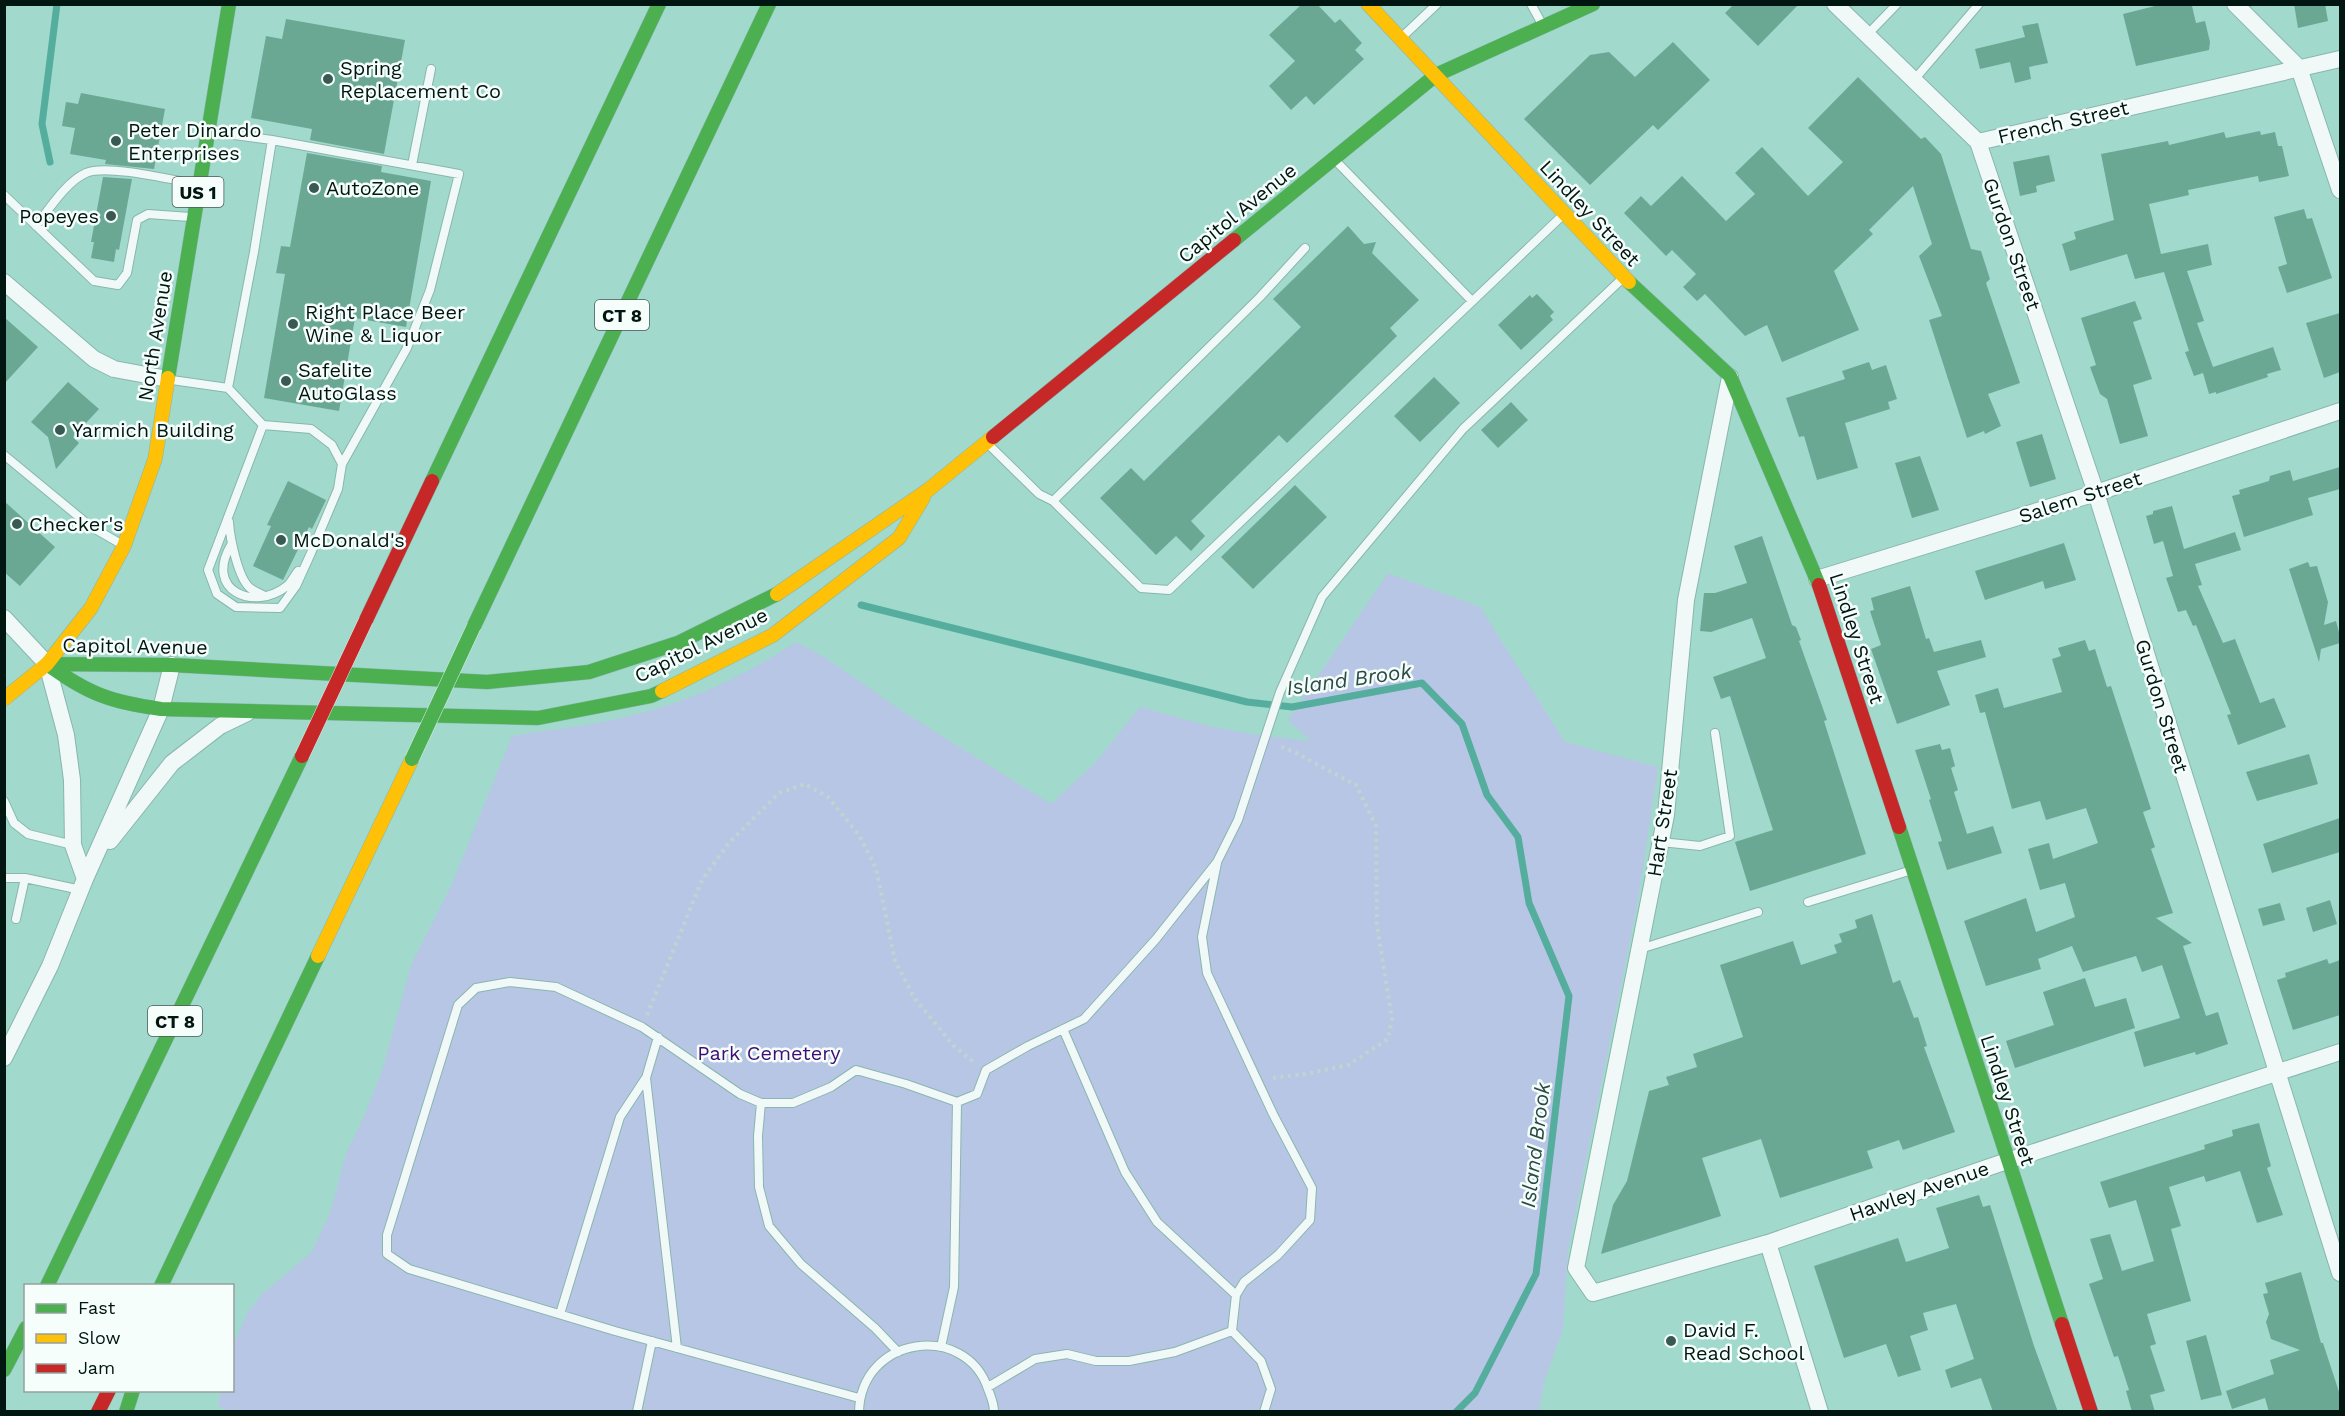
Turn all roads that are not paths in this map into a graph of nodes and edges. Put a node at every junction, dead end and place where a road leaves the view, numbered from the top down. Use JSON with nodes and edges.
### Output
{"nodes":[{"id":1,"x":229,"y":4,"type":"edge"},
{"id":2,"x":659,"y":4,"type":"edge"},
{"id":3,"x":769,"y":4,"type":"edge"},
{"id":4,"x":1368,"y":4,"type":"edge"},
{"id":5,"x":1531,"y":4,"type":"edge"},
{"id":6,"x":1593,"y":4,"type":"edge"},
{"id":7,"x":1835,"y":4,"type":"edge"},
{"id":8,"x":1898,"y":4,"type":"edge"},
{"id":9,"x":1979,"y":4,"type":"edge"},
{"id":10,"x":2235,"y":4,"type":"edge"},
{"id":11,"x":1437,"y":5,"type":"edge"},
{"id":12,"x":1543,"y":27,"type":"junction"},
{"id":13,"x":1867,"y":35,"type":"junction"},
{"id":14,"x":1400,"y":38,"type":"junction"},
{"id":15,"x":2340,"y":59,"type":"edge"},
{"id":16,"x":2299,"y":68,"type":"junction"},
{"id":17,"x":431,"y":69,"type":"dead end"},
{"id":18,"x":1436,"y":75,"type":"junction"},
{"id":19,"x":1914,"y":80,"type":"junction"},
{"id":20,"x":208,"y":131,"type":"junction"},
{"id":21,"x":272,"y":140,"type":"junction"},
{"id":22,"x":1978,"y":142,"type":"junction"},
{"id":23,"x":1334,"y":159,"type":"junction"},
{"id":24,"x":412,"y":165,"type":"junction"},
{"id":25,"x":200,"y":184,"type":"junction"},
{"id":26,"x":2340,"y":190,"type":"edge"},
{"id":27,"x":4,"y":195,"type":"edge"},
{"id":28,"x":1564,"y":213,"type":"junction"},
{"id":29,"x":194,"y":218,"type":"junction"},
{"id":30,"x":36,"y":226,"type":"junction"},
{"id":31,"x":1305,"y":248,"type":"dead end"},
{"id":32,"x":1624,"y":278,"type":"junction"},
{"id":33,"x":4,"y":282,"type":"edge"},
{"id":34,"x":1472,"y":301,"type":"junction"},
{"id":35,"x":1730,"y":376,"type":"junction"},
{"id":36,"x":168,"y":379,"type":"junction"},
{"id":37,"x":228,"y":388,"type":"junction"},
{"id":38,"x":2340,"y":411,"type":"edge"},
{"id":39,"x":263,"y":425,"type":"junction"},
{"id":40,"x":987,"y":442,"type":"junction"},
{"id":41,"x":4,"y":455,"type":"edge"},
{"id":42,"x":342,"y":464,"type":"junction"},
{"id":43,"x":928,"y":490,"type":"junction"},
{"id":44,"x":2096,"y":493,"type":"junction"},
{"id":45,"x":1053,"y":501,"type":"junction"},
{"id":46,"x":229,"y":518,"type":"junction"},
{"id":47,"x":231,"y":544,"type":"junction"},
{"id":48,"x":124,"y":546,"type":"junction"},
{"id":49,"x":311,"y":553,"type":"junction"},
{"id":50,"x":1818,"y":579,"type":"junction"},
{"id":51,"x":267,"y":597,"type":"junction"},
{"id":52,"x":4,"y":618,"type":"edge"},
{"id":53,"x":46,"y":664,"type":"junction"},
{"id":54,"x":172,"y":665,"type":"junction"},
{"id":55,"x":4,"y":699,"type":"edge"},
{"id":56,"x":161,"y":709,"type":"junction"},
{"id":57,"x":252,"y":710,"type":"junction"},
{"id":58,"x":1715,"y":733,"type":"dead end"},
{"id":59,"x":4,"y":801,"type":"edge"},
{"id":60,"x":1661,"y":842,"type":"junction"},
{"id":61,"x":73,"y":845,"type":"junction"},
{"id":62,"x":1217,"y":862,"type":"junction"},
{"id":63,"x":1912,"y":870,"type":"junction"},
{"id":64,"x":4,"y":878,"type":"edge"},
{"id":65,"x":25,"y":878,"type":"junction"},
{"id":66,"x":83,"y":885,"type":"junction"},
{"id":67,"x":1808,"y":902,"type":"dead end"},
{"id":68,"x":1758,"y":912,"type":"dead end"},
{"id":69,"x":16,"y":919,"type":"dead end"},
{"id":70,"x":1640,"y":949,"type":"junction"},
{"id":71,"x":1063,"y":1029,"type":"junction"},
{"id":72,"x":658,"y":1037,"type":"junction"},
{"id":73,"x":2340,"y":1052,"type":"edge"},
{"id":74,"x":4,"y":1058,"type":"edge"},
{"id":75,"x":2277,"y":1073,"type":"junction"},
{"id":76,"x":645,"y":1078,"type":"junction"},
{"id":77,"x":957,"y":1102,"type":"junction"},
{"id":78,"x":761,"y":1103,"type":"junction"},
{"id":79,"x":2007,"y":1161,"type":"junction"},
{"id":80,"x":1768,"y":1243,"type":"junction"},
{"id":81,"x":1576,"y":1268,"type":"joint"},
{"id":82,"x":2340,"y":1273,"type":"edge"},
{"id":83,"x":48,"y":1284,"type":"edge"},
{"id":84,"x":161,"y":1284,"type":"edge"},
{"id":85,"x":1236,"y":1295,"type":"junction"},
{"id":86,"x":560,"y":1314,"type":"junction"},
{"id":87,"x":1232,"y":1331,"type":"junction"},
{"id":88,"x":24,"y":1332,"type":"edge"},
{"id":89,"x":652,"y":1341,"type":"junction"},
{"id":90,"x":941,"y":1347,"type":"junction"},
{"id":91,"x":677,"y":1348,"type":"junction"},
{"id":92,"x":898,"y":1352,"type":"junction"},
{"id":93,"x":4,"y":1370,"type":"edge"},
{"id":94,"x":988,"y":1387,"type":"junction"},
{"id":95,"x":108,"y":1392,"type":"edge"},
{"id":96,"x":132,"y":1392,"type":"edge"},
{"id":97,"x":859,"y":1398,"type":"junction"},
{"id":98,"x":98,"y":1412,"type":"edge"},
{"id":99,"x":126,"y":1412,"type":"edge"},
{"id":100,"x":637,"y":1412,"type":"edge"},
{"id":101,"x":859,"y":1412,"type":"edge"},
{"id":102,"x":994,"y":1412,"type":"edge"},
{"id":103,"x":1264,"y":1412,"type":"edge"},
{"id":104,"x":1820,"y":1412,"type":"edge"},
{"id":105,"x":2091,"y":1412,"type":"edge"}],
"edges":[{"from":1,"to":20,"type":"main road","name":"North Avenue","number":"US 1"},
{"from":2,"to":83,"type":"main road","number":"CT 8","bridge":true},
{"from":3,"to":84,"type":"main road","number":"CT 8","bridge":true},
{"from":4,"to":14,"type":"main road","name":"Lindley Street"},
{"from":5,"to":12,"type":"lane"},
{"from":6,"to":12,"type":"main road","name":"Capitol Avenue"},
{"from":7,"to":13,"type":"street","name":"French Street"},
{"from":8,"to":13,"type":"lane"},
{"from":9,"to":19,"type":"lane"},
{"from":10,"to":16,"type":"street"},
{"from":11,"to":14,"type":"lane"},
{"from":12,"to":18,"type":"main road","name":"Capitol Avenue"},
{"from":13,"to":19,"type":"street","name":"French Street"},
{"from":14,"to":18,"type":"main road","name":"Lindley Street"},
{"from":15,"to":16,"type":"street","name":"French Street"},
{"from":16,"to":22,"type":"street","name":"French Street"},
{"from":16,"to":26,"type":"street"},
{"from":17,"to":24,"type":"lane"},
{"from":18,"to":23,"type":"main road","name":"Capitol Avenue"},
{"from":18,"to":28,"type":"main road","name":"Lindley Street"},
{"from":19,"to":22,"type":"street","name":"French Street"},
{"from":20,"to":21,"type":"lane"},
{"from":20,"to":25,"type":"main road","name":"North Avenue","number":"US 1"},
{"from":21,"to":24,"type":"lane"},
{"from":21,"to":37,"type":"lane"},
{"from":22,"to":44,"type":"street","name":"Gurdon Street"},
{"from":23,"to":34,"type":"lane"},
{"from":23,"to":40,"type":"main road","name":"Capitol Avenue"},
{"from":24,"to":42,"type":"lane"},
{"from":25,"to":29,"type":"main road","name":"North Avenue","number":"US 1"},
{"from":25,"to":30,"type":"lane"},
{"from":27,"to":30,"type":"lane"},
{"from":28,"to":32,"type":"main road","name":"Lindley Street"},
{"from":28,"to":34,"type":"lane"},
{"from":29,"to":30,"type":"lane"},
{"from":29,"to":36,"type":"main road","name":"North Avenue","number":"US 1"},
{"from":31,"to":45,"type":"lane"},
{"from":32,"to":35,"type":"main road","name":"Lindley Street"},
{"from":32,"to":62,"type":"lane"},
{"from":33,"to":36,"type":"street"},
{"from":34,"to":45,"type":"lane"},
{"from":35,"to":50,"type":"main road","name":"Lindley Street"},
{"from":35,"to":60,"type":"street","name":"Hart Street"},
{"from":36,"to":37,"type":"lane"},
{"from":36,"to":48,"type":"main road","name":"North Avenue","number":"US 1"},
{"from":37,"to":39,"type":"lane"},
{"from":38,"to":44,"type":"street","name":"Salem Street"},
{"from":39,"to":42,"type":"lane"},
{"from":39,"to":46,"type":"lane"},
{"from":40,"to":43,"type":"main road","name":"Capitol Avenue"},
{"from":40,"to":45,"type":"lane"},
{"from":41,"to":48,"type":"lane"},
{"from":42,"to":49,"type":"lane"},
{"from":43,"to":54,"type":"main road","name":"Capitol Avenue"},
{"from":43,"to":57,"type":"main road","name":"Capitol Avenue"},
{"from":44,"to":50,"type":"street","name":"Salem Street"},
{"from":44,"to":75,"type":"street","name":"Gurdon Street"},
{"from":46,"to":47,"type":"lane"},
{"from":46,"to":49,"type":"lane"},
{"from":47,"to":51,"type":"lane"},
{"from":47,"to":51,"type":"lane"},
{"from":48,"to":53,"type":"main road","name":"North Avenue","number":"US 1"},
{"from":49,"to":51,"type":"lane"},
{"from":50,"to":63,"type":"main road","name":"Lindley Street"},
{"from":52,"to":53,"type":"street"},
{"from":53,"to":54,"type":"main road","name":"Capitol Avenue"},
{"from":53,"to":55,"type":"main road","name":"North Avenue","number":"US 1"},
{"from":53,"to":56,"type":"main road","name":"Capitol Avenue"},
{"from":53,"to":61,"type":"street"},
{"from":54,"to":56,"type":"street"},
{"from":56,"to":57,"type":"main road","name":"Capitol Avenue"},
{"from":56,"to":66,"type":"street"},
{"from":57,"to":66,"type":"street"},
{"from":58,"to":60,"type":"lane"},
{"from":59,"to":61,"type":"lane"},
{"from":60,"to":70,"type":"street","name":"Hart Street"},
{"from":61,"to":66,"type":"street"},
{"from":62,"to":71,"type":"lane"},
{"from":62,"to":85,"type":"lane"},
{"from":63,"to":67,"type":"lane"},
{"from":63,"to":79,"type":"main road","name":"Lindley Street"},
{"from":64,"to":65,"type":"lane"},
{"from":65,"to":66,"type":"lane"},
{"from":65,"to":69,"type":"lane"},
{"from":66,"to":74,"type":"street"},
{"from":68,"to":70,"type":"lane"},
{"from":70,"to":81,"type":"street","name":"Hart Street"},
{"from":71,"to":77,"type":"lane"},
{"from":71,"to":85,"type":"lane"},
{"from":72,"to":76,"type":"lane"},
{"from":72,"to":78,"type":"lane"},
{"from":72,"to":86,"type":"lane"},
{"from":73,"to":75,"type":"street","name":"Hawley Avenue"},
{"from":75,"to":79,"type":"street","name":"Hawley Avenue"},
{"from":75,"to":82,"type":"street","name":"Gurdon Street"},
{"from":76,"to":86,"type":"lane"},
{"from":76,"to":91,"type":"lane"},
{"from":77,"to":78,"type":"lane"},
{"from":77,"to":90,"type":"lane"},
{"from":78,"to":92,"type":"lane"},
{"from":79,"to":80,"type":"street","name":"Hawley Avenue"},
{"from":79,"to":105,"type":"main road","name":"Lindley Street"},
{"from":80,"to":81,"type":"street","name":"Hawley Avenue"},
{"from":80,"to":104,"type":"street"},
{"from":85,"to":87,"type":"lane"},
{"from":86,"to":89,"type":"lane"},
{"from":87,"to":94,"type":"lane"},
{"from":87,"to":103,"type":"lane"},
{"from":88,"to":93,"type":"main road"},
{"from":89,"to":91,"type":"lane"},
{"from":89,"to":100,"type":"lane"},
{"from":90,"to":92,"type":"lane"},
{"from":90,"to":94,"type":"lane"},
{"from":91,"to":97,"type":"lane"},
{"from":92,"to":97,"type":"lane"},
{"from":94,"to":102,"type":"lane"},
{"from":95,"to":98,"type":"main road"},
{"from":96,"to":99,"type":"main road"},
{"from":97,"to":101,"type":"lane"}]}
